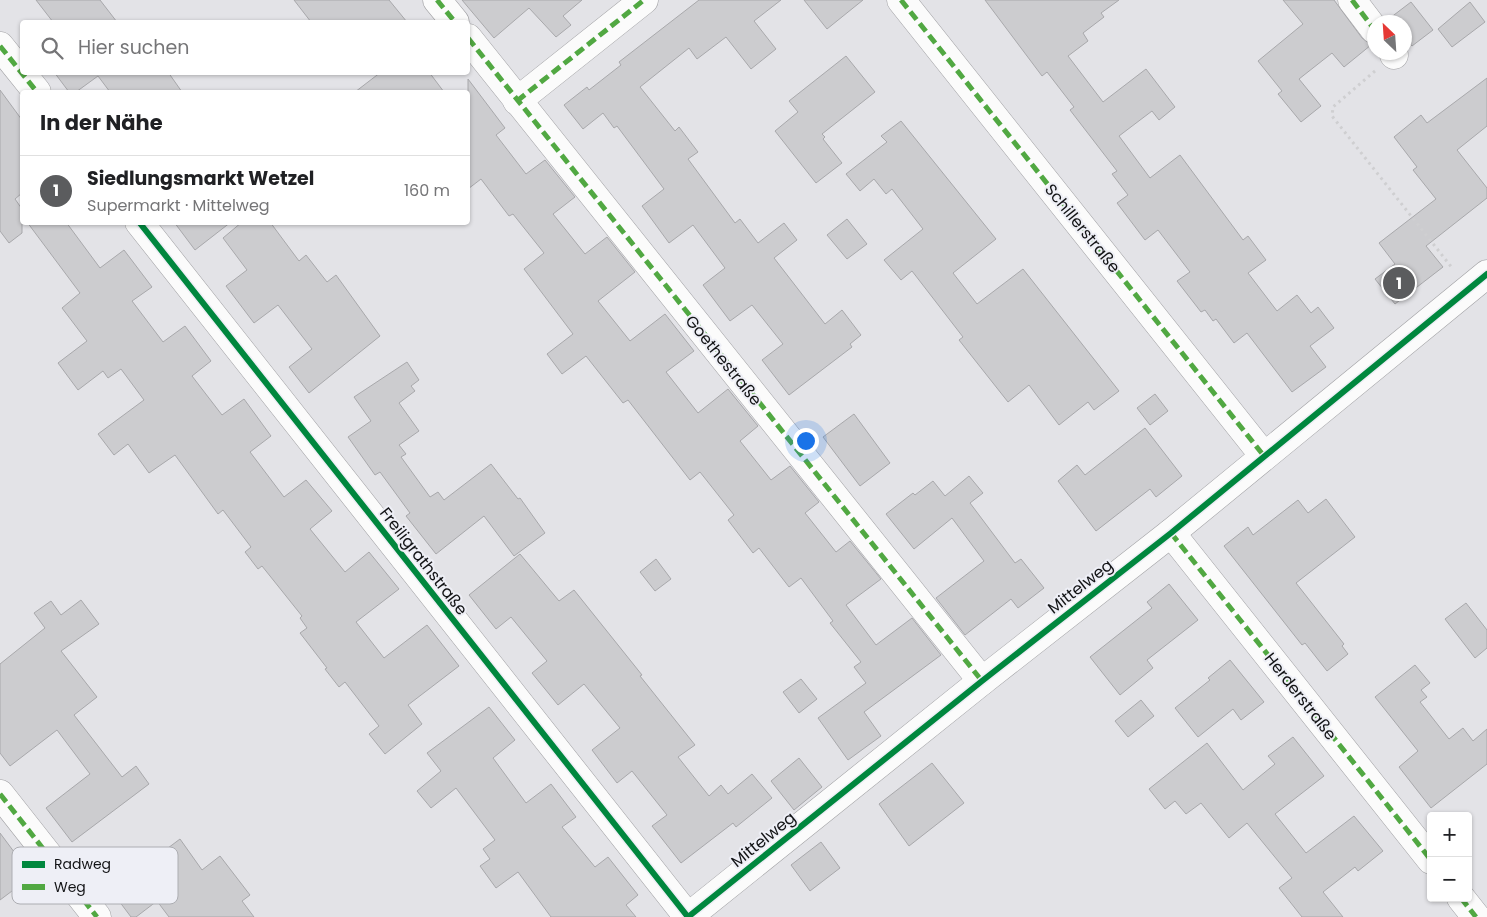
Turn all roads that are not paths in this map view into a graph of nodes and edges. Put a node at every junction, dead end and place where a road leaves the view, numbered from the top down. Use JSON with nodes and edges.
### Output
{"nodes":[{"id":1,"x":437,"y":0,"type":"edge"},
{"id":2,"x":644,"y":0,"type":"edge"},
{"id":3,"x":901,"y":0,"type":"edge"},
{"id":4,"x":1352,"y":0,"type":"edge"},
{"id":5,"x":453,"y":20,"type":"edge"},
{"id":6,"x":1367,"y":20,"type":"edge"},
{"id":7,"x":470,"y":41,"type":"edge"},
{"id":8,"x":0,"y":46,"type":"edge"},
{"id":9,"x":20,"y":71,"type":"edge"},
{"id":10,"x":23,"y":75,"type":"edge"},
{"id":11,"x":35,"y":90,"type":"edge"},
{"id":12,"x":517,"y":101,"type":"junction"},
{"id":13,"x":141,"y":225,"type":"edge"},
{"id":14,"x":1478,"y":281,"type":"edge"},
{"id":15,"x":1264,"y":456,"type":"junction"},
{"id":16,"x":1171,"y":533,"type":"junction"},
{"id":17,"x":982,"y":681,"type":"junction"},
{"id":18,"x":0,"y":794,"type":"edge"},
{"id":19,"x":42,"y":847,"type":"edge"},
{"id":20,"x":1429,"y":857,"type":"edge"},
{"id":21,"x":1464,"y":902,"type":"edge"},
{"id":22,"x":87,"y":904,"type":"edge"},
{"id":23,"x":97,"y":917,"type":"edge"},
{"id":24,"x":688,"y":917,"type":"edge"},
{"id":25,"x":1476,"y":917,"type":"edge"}],
"edges":[{"from":1,"to":5,"type":"street"},
{"from":2,"to":12,"type":"street"},
{"from":3,"to":15,"type":"street","name":"Schillerstraße"},
{"from":4,"to":6,"type":"street"},
{"from":7,"to":12,"type":"street","name":"Goethestraße"},
{"from":8,"to":9,"type":"street"},
{"from":10,"to":11,"type":"street"},
{"from":12,"to":17,"type":"street","name":"Goethestraße"},
{"from":13,"to":24,"type":"street","name":"Freiligrathstraße"},
{"from":14,"to":15,"type":"street","name":"Mittelweg"},
{"from":15,"to":16,"type":"street","name":"Mittelweg"},
{"from":16,"to":17,"type":"street","name":"Mittelweg"},
{"from":16,"to":20,"type":"street","name":"Herderstraße"},
{"from":17,"to":24,"type":"street","name":"Mittelweg"},
{"from":18,"to":19,"type":"street"},
{"from":21,"to":25,"type":"street"},
{"from":22,"to":23,"type":"street"}]}
